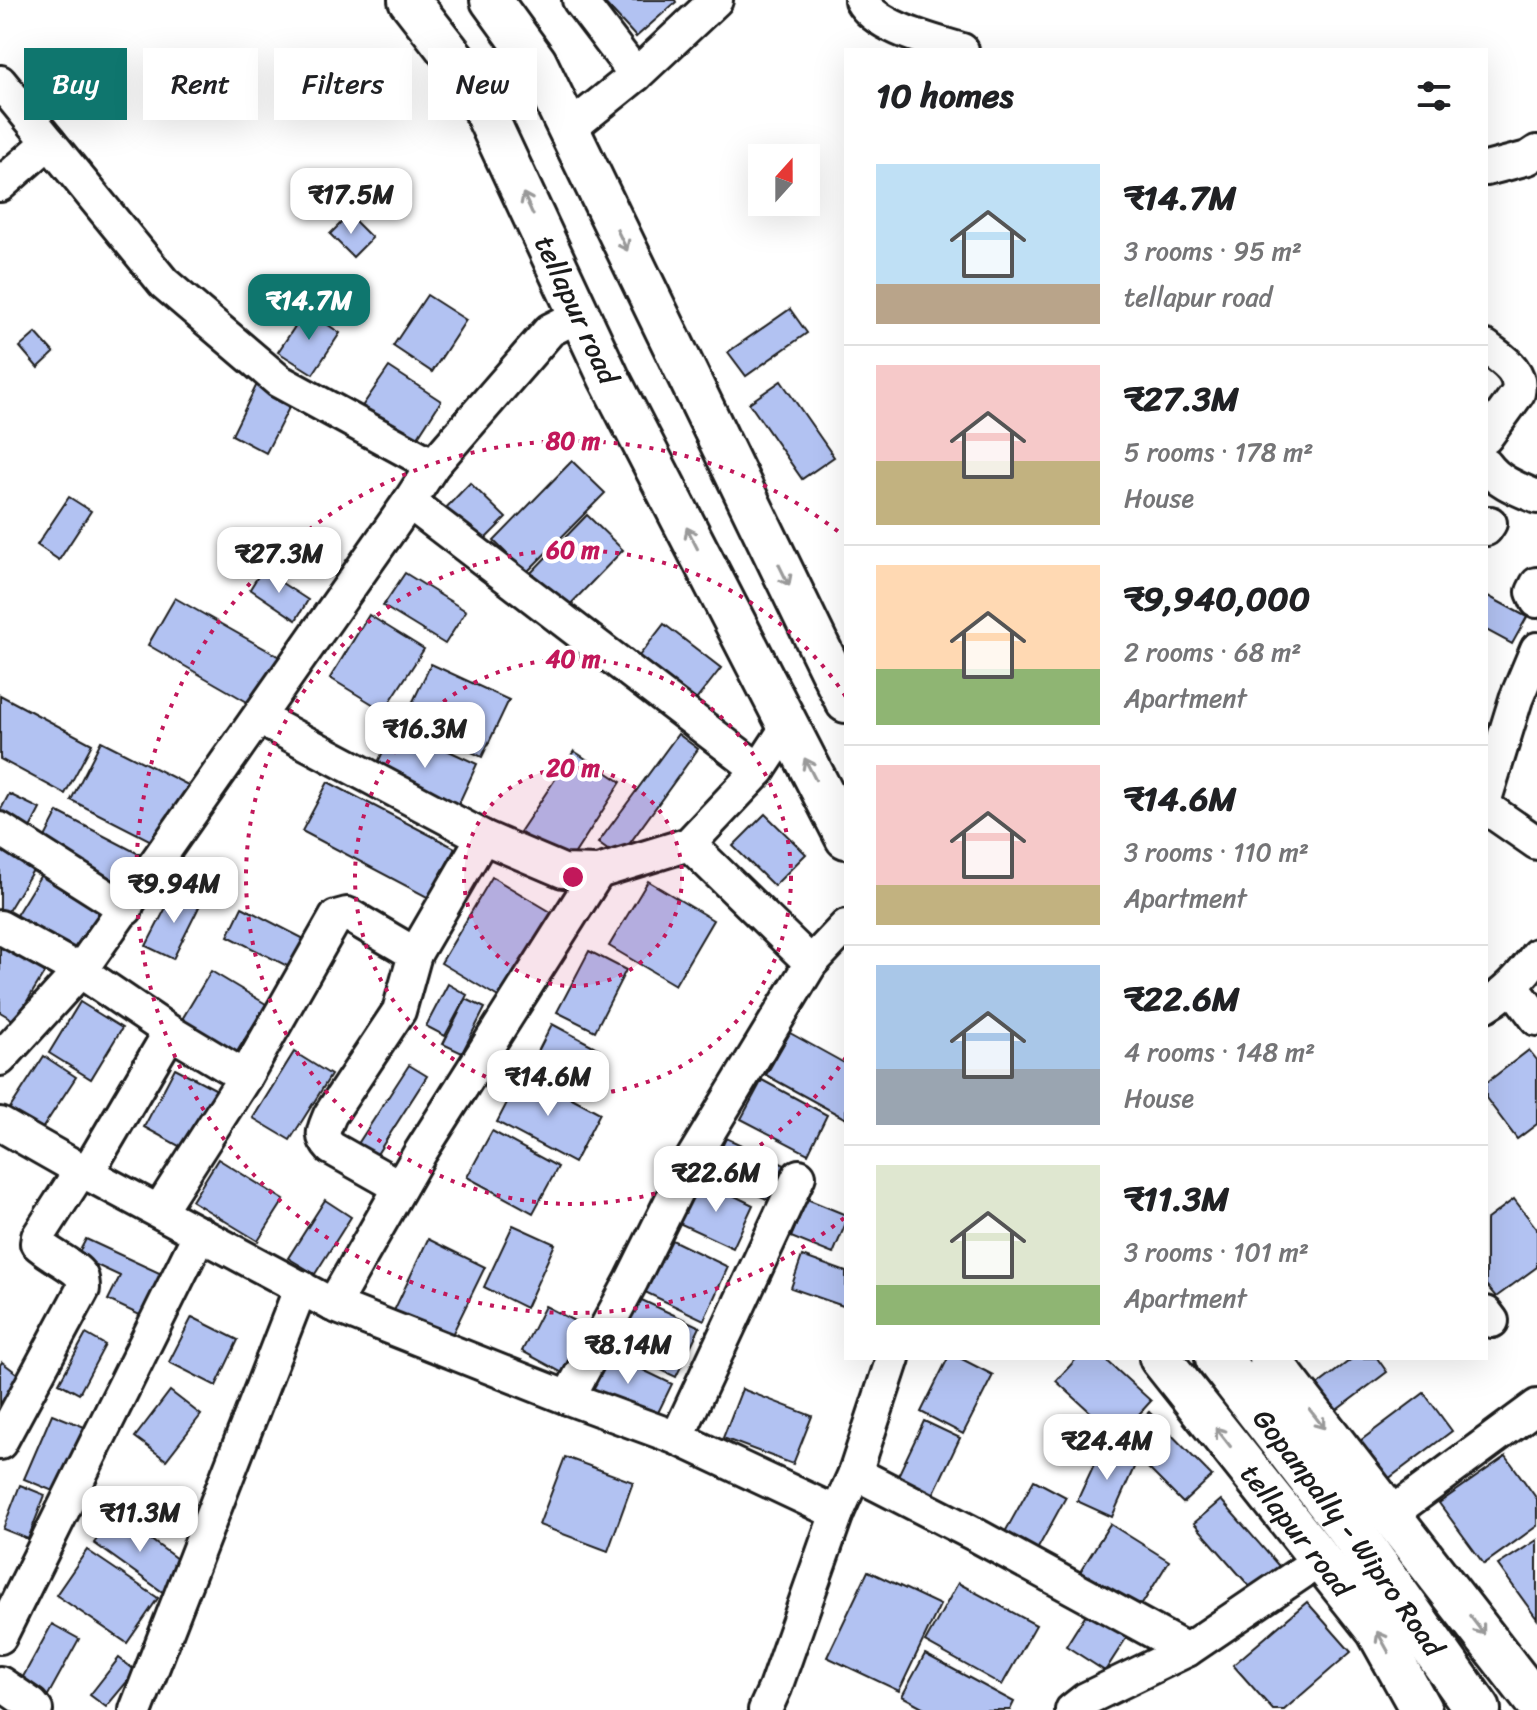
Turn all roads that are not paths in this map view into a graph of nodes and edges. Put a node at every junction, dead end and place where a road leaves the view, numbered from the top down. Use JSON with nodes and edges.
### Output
{"nodes":[{"id":1,"x":409,"y":0,"type":"edge"},
{"id":2,"x":491,"y":0,"type":"edge"},
{"id":3,"x":579,"y":0,"type":"edge"},
{"id":4,"x":716,"y":0,"type":"edge"},
{"id":5,"x":861,"y":0,"type":"edge"},
{"id":6,"x":955,"y":48,"type":"edge"},
{"id":7,"x":0,"y":82,"type":"edge"},
{"id":8,"x":626,"y":83,"type":"junction"},
{"id":9,"x":569,"y":129,"type":"junction"},
{"id":10,"x":49,"y":142,"type":"junction"},
{"id":11,"x":1534,"y":159,"type":"edge"},
{"id":12,"x":1488,"y":169,"type":"edge"},
{"id":13,"x":0,"y":185,"type":"edge"},
{"id":14,"x":580,"y":315,"type":"junction"},
{"id":15,"x":1488,"y":349,"type":"edge"},
{"id":16,"x":1488,"y":434,"type":"edge"},
{"id":17,"x":433,"y":465,"type":"junction"},
{"id":18,"x":1488,"y":468,"type":"edge"},
{"id":19,"x":1537,"y":497,"type":"edge"},
{"id":20,"x":409,"y":502,"type":"junction"},
{"id":21,"x":1537,"y":584,"type":"edge"},
{"id":22,"x":1537,"y":601,"type":"edge"},
{"id":23,"x":1537,"y":649,"type":"edge"},
{"id":24,"x":842,"y":683,"type":"edge"},
{"id":25,"x":259,"y":718,"type":"junction"},
{"id":26,"x":788,"y":726,"type":"junction"},
{"id":27,"x":759,"y":770,"type":"junction"},
{"id":28,"x":1488,"y":790,"type":"edge"},
{"id":29,"x":1488,"y":808,"type":"edge"},
{"id":30,"x":0,"y":829,"type":"edge"},
{"id":31,"x":844,"y":834,"type":"edge"},
{"id":32,"x":483,"y":837,"type":"junction"},
{"id":33,"x":1537,"y":843,"type":"edge"},
{"id":34,"x":689,"y":844,"type":"junction"},
{"id":35,"x":598,"y":872,"type":"junction"},
{"id":36,"x":126,"y":909,"type":"junction"},
{"id":37,"x":0,"y":927,"type":"edge"},
{"id":38,"x":844,"y":928,"type":"edge"},
{"id":39,"x":415,"y":954,"type":"junction"},
{"id":40,"x":1537,"y":955,"type":"edge"},
{"id":41,"x":811,"y":963,"type":"junction"},
{"id":42,"x":80,"y":971,"type":"junction"},
{"id":43,"x":1512,"y":986,"type":"junction"},
{"id":44,"x":1488,"y":1004,"type":"edge"},
{"id":45,"x":1537,"y":1019,"type":"edge"},
{"id":46,"x":170,"y":1032,"type":"junction"},
{"id":47,"x":0,"y":1059,"type":"edge"},
{"id":48,"x":245,"y":1077,"type":"junction"},
{"id":49,"x":0,"y":1124,"type":"edge"},
{"id":50,"x":84,"y":1171,"type":"junction"},
{"id":51,"x":799,"y":1176,"type":"dead end"},
{"id":52,"x":400,"y":1187,"type":"junction"},
{"id":53,"x":159,"y":1211,"type":"junction"},
{"id":54,"x":200,"y":1233,"type":"junction"},
{"id":55,"x":301,"y":1287,"type":"junction"},
{"id":56,"x":333,"y":1305,"type":"junction"},
{"id":57,"x":892,"y":1360,"type":"edge"},
{"id":58,"x":1162,"y":1360,"type":"edge"},
{"id":59,"x":1220,"y":1360,"type":"edge"},
{"id":60,"x":1271,"y":1360,"type":"edge"},
{"id":61,"x":568,"y":1398,"type":"junction"},
{"id":62,"x":1537,"y":1406,"type":"edge"},
{"id":63,"x":677,"y":1438,"type":"junction"},
{"id":64,"x":0,"y":1443,"type":"edge"},
{"id":65,"x":855,"y":1473,"type":"junction"},
{"id":66,"x":837,"y":1513,"type":"junction"},
{"id":67,"x":1391,"y":1514,"type":"junction"},
{"id":68,"x":1320,"y":1560,"type":"junction"},
{"id":69,"x":0,"y":1637,"type":"edge"},
{"id":70,"x":1187,"y":1650,"type":"junction"},
{"id":71,"x":0,"y":1683,"type":"edge"},
{"id":72,"x":1537,"y":1704,"type":"edge"},
{"id":73,"x":36,"y":1710,"type":"edge"},
{"id":74,"x":136,"y":1710,"type":"edge"},
{"id":75,"x":765,"y":1710,"type":"edge"},
{"id":76,"x":1072,"y":1710,"type":"edge"},
{"id":77,"x":1421,"y":1710,"type":"edge"},
{"id":78,"x":1478,"y":1710,"type":"edge"}],
"edges":[{"from":14,"to":1,"type":"street","name":"tellapur road","one_way":true},
{"from":2,"to":9,"type":"street"},
{"from":3,"to":8,"type":"street"},
{"from":4,"to":8,"type":"street"},
{"from":5,"to":6,"type":"street"},
{"from":7,"to":10,"type":"street"},
{"from":8,"to":9,"type":"street"},
{"from":9,"to":24,"type":"street","one_way":true},
{"from":10,"to":13,"type":"street"},
{"from":10,"to":17,"type":"street"},
{"from":11,"to":12,"type":"street"},
{"from":14,"to":17,"type":"street"},
{"from":26,"to":14,"type":"street","name":"tellapur road","one_way":true},
{"from":15,"to":16,"type":"street"},
{"from":17,"to":20,"type":"street"},
{"from":18,"to":19,"type":"street"},
{"from":20,"to":25,"type":"street"},
{"from":20,"to":27,"type":"street"},
{"from":21,"to":22,"type":"street"},
{"from":23,"to":28,"type":"street"},
{"from":25,"to":32,"type":"street"},
{"from":25,"to":36,"type":"street"},
{"from":26,"to":27,"type":"street"},
{"from":31,"to":26,"type":"street","name":"tellapur road","one_way":true},
{"from":27,"to":34,"type":"street"},
{"from":29,"to":33,"type":"street"},
{"from":30,"to":36,"type":"street"},
{"from":32,"to":35,"type":"street"},
{"from":32,"to":39,"type":"street"},
{"from":34,"to":35,"type":"street"},
{"from":34,"to":41,"type":"street"},
{"from":35,"to":52,"type":"street"},
{"from":36,"to":42,"type":"street"},
{"from":37,"to":42,"type":"street"},
{"from":38,"to":41,"type":"street"},
{"from":39,"to":48,"type":"street"},
{"from":39,"to":52,"type":"street"},
{"from":40,"to":43,"type":"street"},
{"from":41,"to":61,"type":"street"},
{"from":42,"to":46,"type":"street"},
{"from":42,"to":47,"type":"street"},
{"from":43,"to":44,"type":"street"},
{"from":43,"to":45,"type":"street"},
{"from":46,"to":48,"type":"street"},
{"from":46,"to":50,"type":"street"},
{"from":48,"to":53,"type":"street"},
{"from":49,"to":50,"type":"street"},
{"from":50,"to":53,"type":"street"},
{"from":50,"to":64,"type":"street"},
{"from":51,"to":63,"type":"street"},
{"from":52,"to":56,"type":"street"},
{"from":53,"to":54,"type":"street"},
{"from":54,"to":55,"type":"street"},
{"from":54,"to":69,"type":"street"},
{"from":55,"to":56,"type":"street"},
{"from":55,"to":74,"type":"street"},
{"from":56,"to":61,"type":"street"},
{"from":57,"to":65,"type":"street"},
{"from":68,"to":58,"type":"street","name":"tellapur road","one_way":true},
{"from":59,"to":78,"type":"main road","name":"Gopanpally - Wipro Road"},
{"from":60,"to":67,"type":"street","one_way":true},
{"from":61,"to":63,"type":"street"},
{"from":62,"to":67,"type":"street"},
{"from":63,"to":66,"type":"street"},
{"from":65,"to":66,"type":"street"},
{"from":65,"to":70,"type":"street"},
{"from":66,"to":75,"type":"street"},
{"from":67,"to":72,"type":"street","one_way":true},
{"from":68,"to":70,"type":"street"},
{"from":77,"to":68,"type":"street","name":"tellapur road","one_way":true},
{"from":70,"to":76,"type":"street"},
{"from":71,"to":73,"type":"street"}]}
